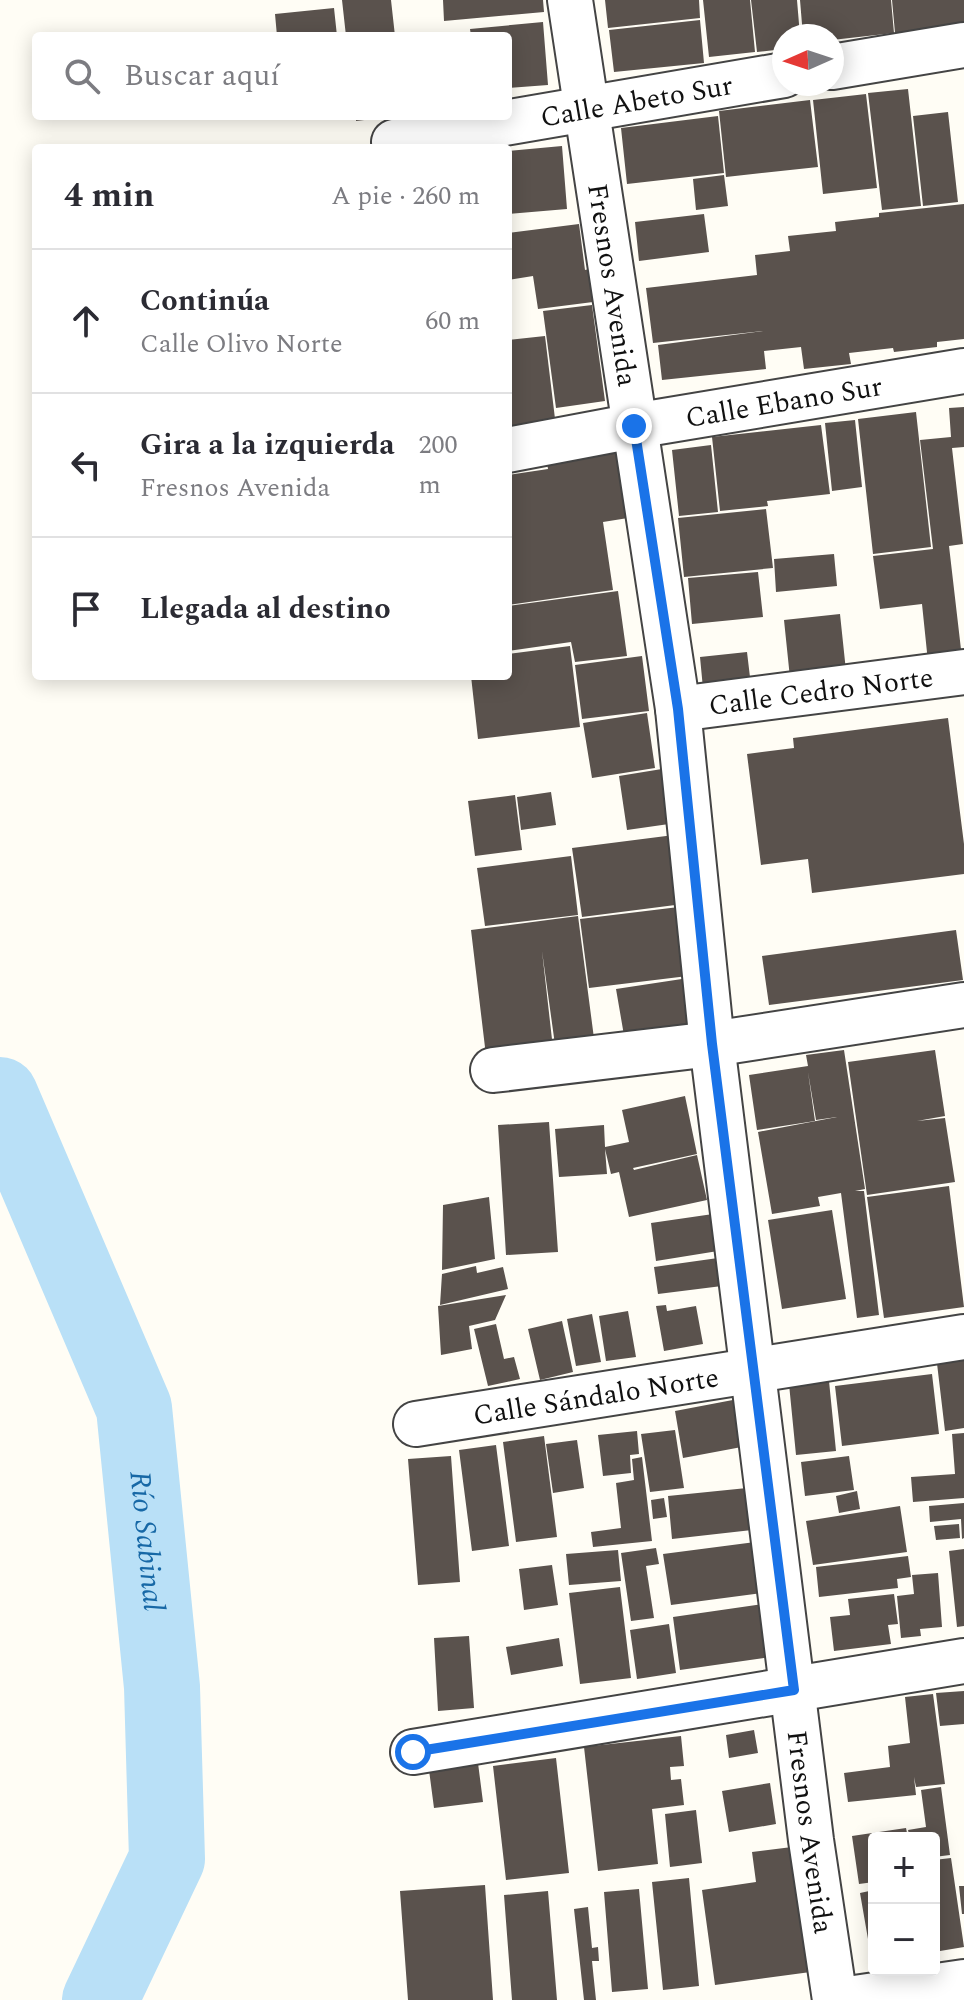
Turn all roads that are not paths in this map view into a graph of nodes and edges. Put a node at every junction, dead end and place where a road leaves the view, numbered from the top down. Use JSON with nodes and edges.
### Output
{"nodes":[{"id":1,"x":570,"y":0,"type":"edge"},
{"id":2,"x":964,"y":45,"type":"edge"},
{"id":3,"x":844,"y":65,"type":"edge"},
{"id":4,"x":772,"y":77,"type":"edge"},
{"id":5,"x":584,"y":108,"type":"junction"},
{"id":6,"x":394,"y":142,"type":"dead end"},
{"id":7,"x":964,"y":371,"type":"edge"},
{"id":8,"x":634,"y":426,"type":"junction"},
{"id":9,"x":512,"y":449,"type":"edge"},
{"id":10,"x":964,"y":672,"type":"edge"},
{"id":11,"x":678,"y":709,"type":"junction"},
{"id":12,"x":964,"y":1005,"type":"edge"},
{"id":13,"x":712,"y":1044,"type":"junction"},
{"id":14,"x":493,"y":1070,"type":"dead end"},
{"id":15,"x":964,"y":1337,"type":"edge"},
{"id":16,"x":752,"y":1369,"type":"junction"},
{"id":17,"x":416,"y":1424,"type":"dead end"},
{"id":18,"x":964,"y":1661,"type":"edge"},
{"id":19,"x":794,"y":1690,"type":"junction"},
{"id":20,"x":413,"y":1752,"type":"dead end"},
{"id":21,"x":964,"y":1982,"type":"edge"},
{"id":22,"x":835,"y":2000,"type":"edge"},
{"id":23,"x":841,"y":2000,"type":"edge"}],
"edges":[{"from":1,"to":5,"type":"street","name":"Fresnos Avenida"},
{"from":2,"to":3,"type":"street"},
{"from":4,"to":5,"type":"street","name":"Calle Abeto Sur"},
{"from":5,"to":6,"type":"street","name":"Calle Abeto Sur"},
{"from":5,"to":8,"type":"street","name":"Fresnos Avenida"},
{"from":7,"to":8,"type":"street","name":"Calle Ebano Sur"},
{"from":8,"to":9,"type":"street","name":"Calle Ebano Sur"},
{"from":8,"to":11,"type":"street","name":"Fresnos Avenida"},
{"from":10,"to":11,"type":"street","name":"Calle Cedro Norte"},
{"from":11,"to":13,"type":"street","name":"Fresnos Avenida"},
{"from":12,"to":13,"type":"street"},
{"from":13,"to":14,"type":"street"},
{"from":13,"to":16,"type":"street","name":"Fresnos Avenida"},
{"from":15,"to":16,"type":"street","name":"Calle Sándalo Norte"},
{"from":16,"to":17,"type":"street","name":"Calle Sándalo Norte"},
{"from":16,"to":19,"type":"street","name":"Fresnos Avenida"},
{"from":18,"to":19,"type":"street"},
{"from":19,"to":20,"type":"street"},
{"from":19,"to":22,"type":"street","name":"Fresnos Avenida"},
{"from":21,"to":23,"type":"street"}]}
